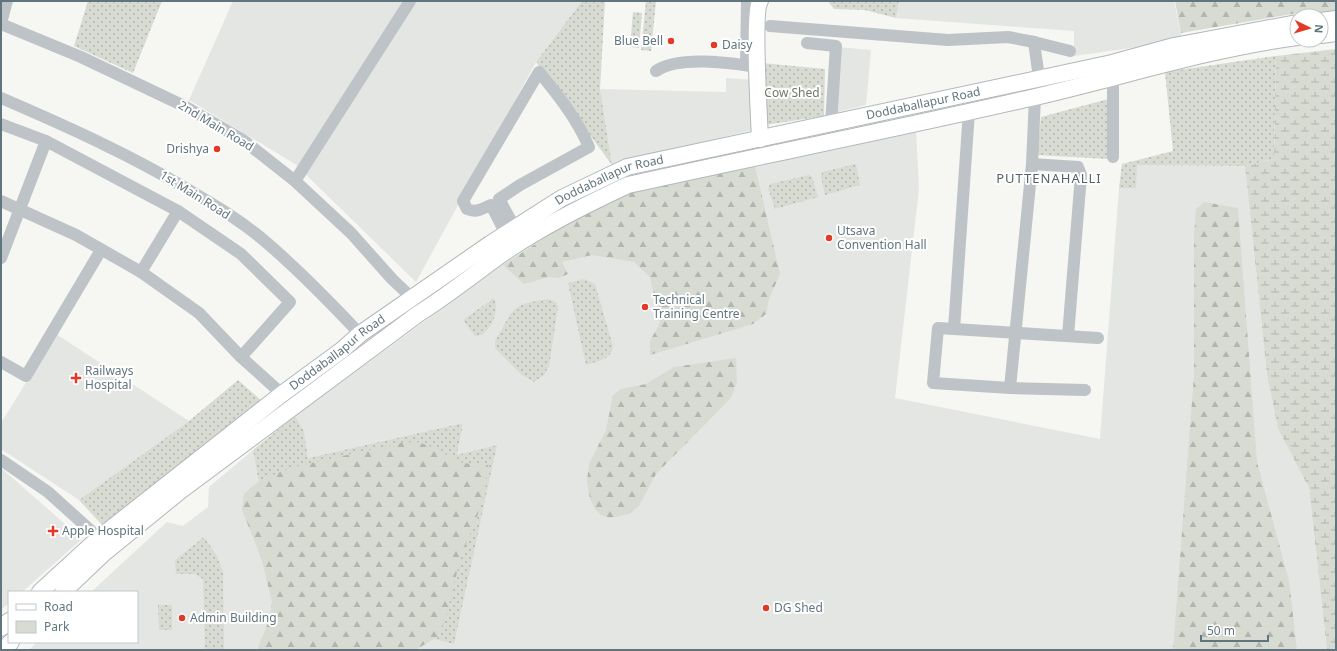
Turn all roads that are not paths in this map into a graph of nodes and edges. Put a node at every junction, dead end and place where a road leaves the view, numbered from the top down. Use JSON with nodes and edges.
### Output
{"nodes":[{"id":1,"x":8,"y":1,"type":"edge"},
{"id":2,"x":410,"y":1,"type":"edge"},
{"id":3,"x":753,"y":3,"type":"edge"},
{"id":4,"x":1,"y":23,"type":"edge"},
{"id":5,"x":1289,"y":24,"type":"edge"},
{"id":6,"x":770,"y":26,"type":"dead end"},
{"id":7,"x":1289,"y":38,"type":"edge"},
{"id":8,"x":1034,"y":42,"type":"junction"},
{"id":9,"x":807,"y":43,"type":"dead end"},
{"id":10,"x":1070,"y":51,"type":"dead end"},
{"id":11,"x":752,"y":66,"type":"junction"},
{"id":12,"x":1113,"y":69,"type":"junction"},
{"id":13,"x":656,"y":71,"type":"dead end"},
{"id":14,"x":1038,"y":78,"type":"junction"},
{"id":15,"x":1035,"y":97,"type":"junction"},
{"id":16,"x":1,"y":98,"type":"edge"},
{"id":17,"x":969,"y":111,"type":"junction"},
{"id":18,"x":1,"y":124,"type":"edge"},
{"id":19,"x":831,"y":124,"type":"junction"},
{"id":20,"x":760,"y":139,"type":"junction"},
{"id":21,"x":46,"y":141,"type":"junction"},
{"id":22,"x":1113,"y":156,"type":"dead end"},
{"id":23,"x":1032,"y":164,"type":"junction"},
{"id":24,"x":295,"y":181,"type":"junction"},
{"id":25,"x":1,"y":201,"type":"edge"},
{"id":26,"x":495,"y":202,"type":"junction"},
{"id":27,"x":22,"y":209,"type":"junction"},
{"id":28,"x":178,"y":211,"type":"junction"},
{"id":29,"x":510,"y":231,"type":"junction"},
{"id":30,"x":101,"y":250,"type":"junction"},
{"id":31,"x":487,"y":256,"type":"junction"},
{"id":32,"x":1,"y":258,"type":"edge"},
{"id":33,"x":141,"y":272,"type":"junction"},
{"id":34,"x":412,"y":298,"type":"junction"},
{"id":35,"x":954,"y":329,"type":"junction"},
{"id":36,"x":1015,"y":333,"type":"junction"},
{"id":37,"x":360,"y":334,"type":"junction"},
{"id":38,"x":1068,"y":336,"type":"junction"},
{"id":39,"x":1098,"y":338,"type":"dead end"},
{"id":40,"x":241,"y":357,"type":"junction"},
{"id":41,"x":1,"y":362,"type":"edge"},
{"id":42,"x":1010,"y":388,"type":"junction"},
{"id":43,"x":1085,"y":390,"type":"dead end"},
{"id":44,"x":282,"y":394,"type":"junction"},
{"id":45,"x":1,"y":460,"type":"edge"},
{"id":46,"x":99,"y":538,"type":"junction"},
{"id":47,"x":41,"y":591,"type":"edge"},
{"id":48,"x":65,"y":591,"type":"edge"}],
"edges":[{"from":1,"to":4,"type":"street"},
{"from":2,"to":24,"type":"street"},
{"from":3,"to":11,"type":"main road"},
{"from":4,"to":24,"type":"street","name":"2nd Main Road"},
{"from":5,"to":12,"type":"main road","name":"Doddaballapur Road"},
{"from":6,"to":8,"type":"street"},
{"from":7,"to":12,"type":"main road","name":"Doddaballapur Road"},
{"from":8,"to":10,"type":"street"},
{"from":8,"to":14,"type":"street"},
{"from":9,"to":19,"type":"street"},
{"from":11,"to":13,"type":"street"},
{"from":11,"to":20,"type":"main road"},
{"from":12,"to":14,"type":"main road","name":"Doddaballapur Road"},
{"from":12,"to":15,"type":"main road","name":"Doddaballapur Road"},
{"from":12,"to":22,"type":"street"},
{"from":14,"to":19,"type":"main road","name":"Doddaballapur Road"},
{"from":15,"to":17,"type":"main road","name":"Doddaballapur Road"},
{"from":15,"to":23,"type":"street"},
{"from":16,"to":37,"type":"street","name":"1st Main Road"},
{"from":17,"to":31,"type":"main road","name":"Doddaballapur Road"},
{"from":17,"to":35,"type":"street"},
{"from":18,"to":21,"type":"street"},
{"from":19,"to":20,"type":"main road","name":"Doddaballapur Road"},
{"from":20,"to":29,"type":"main road","name":"Doddaballapur Road"},
{"from":21,"to":27,"type":"street"},
{"from":21,"to":28,"type":"street"},
{"from":23,"to":36,"type":"street"},
{"from":23,"to":38,"type":"street"},
{"from":24,"to":34,"type":"street","name":"2nd Main Road"},
{"from":25,"to":27,"type":"street"},
{"from":26,"to":26,"type":"street"},
{"from":26,"to":29,"type":"street"},
{"from":27,"to":30,"type":"street"},
{"from":27,"to":32,"type":"street"},
{"from":28,"to":33,"type":"street"},
{"from":28,"to":40,"type":"street"},
{"from":29,"to":31,"type":"main road","name":"Doddaballapur Road"},
{"from":30,"to":33,"type":"street"},
{"from":30,"to":41,"type":"street"},
{"from":31,"to":34,"type":"main road","name":"Doddaballapur Road"},
{"from":31,"to":48,"type":"main road","name":"Doddaballapur Road"},
{"from":33,"to":40,"type":"street"},
{"from":34,"to":37,"type":"main road","name":"Doddaballapur Road"},
{"from":35,"to":36,"type":"street"},
{"from":35,"to":42,"type":"street"},
{"from":36,"to":38,"type":"street"},
{"from":36,"to":42,"type":"street"},
{"from":37,"to":44,"type":"main road","name":"Doddaballapur Road"},
{"from":38,"to":39,"type":"street"},
{"from":40,"to":44,"type":"street"},
{"from":42,"to":43,"type":"street"},
{"from":44,"to":46,"type":"main road","name":"Doddaballapur Road"},
{"from":45,"to":46,"type":"street"},
{"from":46,"to":47,"type":"main road","name":"Doddaballapur Road"}]}
